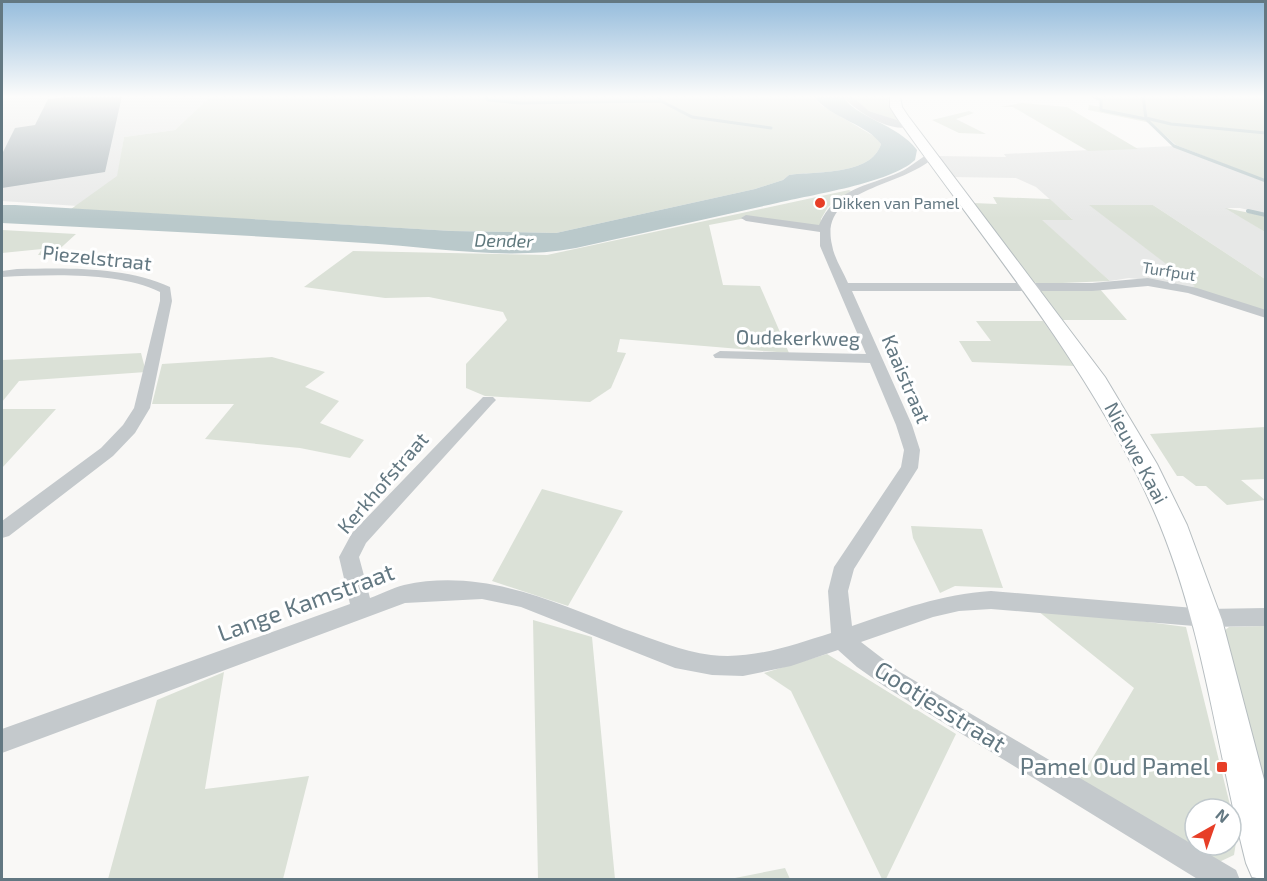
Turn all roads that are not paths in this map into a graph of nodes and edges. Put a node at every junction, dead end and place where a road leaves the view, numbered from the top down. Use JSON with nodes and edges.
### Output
{"nodes":[{"id":1,"x":915,"y":137,"type":"edge"},
{"id":2,"x":928,"y":163,"type":"junction"},
{"id":3,"x":746,"y":218,"type":"dead end"},
{"id":4,"x":823,"y":229,"type":"junction"},
{"id":5,"x":2,"y":274,"type":"edge"},
{"id":6,"x":1028,"y":286,"type":"junction"},
{"id":7,"x":843,"y":287,"type":"junction"},
{"id":8,"x":1266,"y":314,"type":"edge"},
{"id":9,"x":720,"y":356,"type":"dead end"},
{"id":10,"x":876,"y":359,"type":"junction"},
{"id":11,"x":488,"y":400,"type":"dead end"},
{"id":12,"x":2,"y":531,"type":"edge"},
{"id":13,"x":362,"y":609,"type":"junction"},
{"id":14,"x":1199,"y":617,"type":"junction"},
{"id":15,"x":1266,"y":617,"type":"edge"},
{"id":16,"x":843,"y":640,"type":"junction"},
{"id":17,"x":2,"y":741,"type":"edge"},
{"id":18,"x":1266,"y":863,"type":"edge"},
{"id":19,"x":1226,"y":879,"type":"edge"}],
"edges":[{"from":1,"to":2,"type":"main road","name":"Nieuwe Kaai"},
{"from":2,"to":4,"type":"street"},
{"from":2,"to":6,"type":"main road","name":"Nieuwe Kaai"},
{"from":3,"to":4,"type":"street"},
{"from":4,"to":7,"type":"street","name":"Kaaistraat"},
{"from":5,"to":12,"type":"street","name":"Piezelstraat"},
{"from":6,"to":7,"type":"street","name":"Turfput"},
{"from":6,"to":8,"type":"street","name":"Turfput"},
{"from":6,"to":14,"type":"main road","name":"Nieuwe Kaai"},
{"from":7,"to":10,"type":"street","name":"Kaaistraat"},
{"from":9,"to":10,"type":"street","name":"Oudekerkweg"},
{"from":10,"to":16,"type":"street","name":"Kaaistraat"},
{"from":11,"to":13,"type":"street","name":"Kerkhofstraat"},
{"from":13,"to":16,"type":"street","name":"Lange Kamstraat"},
{"from":13,"to":17,"type":"street","name":"Lange Kamstraat"},
{"from":14,"to":15,"type":"street","name":"Lange Kamstraat"},
{"from":14,"to":16,"type":"street","name":"Lange Kamstraat"},
{"from":14,"to":18,"type":"main road","name":"Nieuwe Kaai"},
{"from":16,"to":19,"type":"street","name":"Gootjesstraat"}]}
